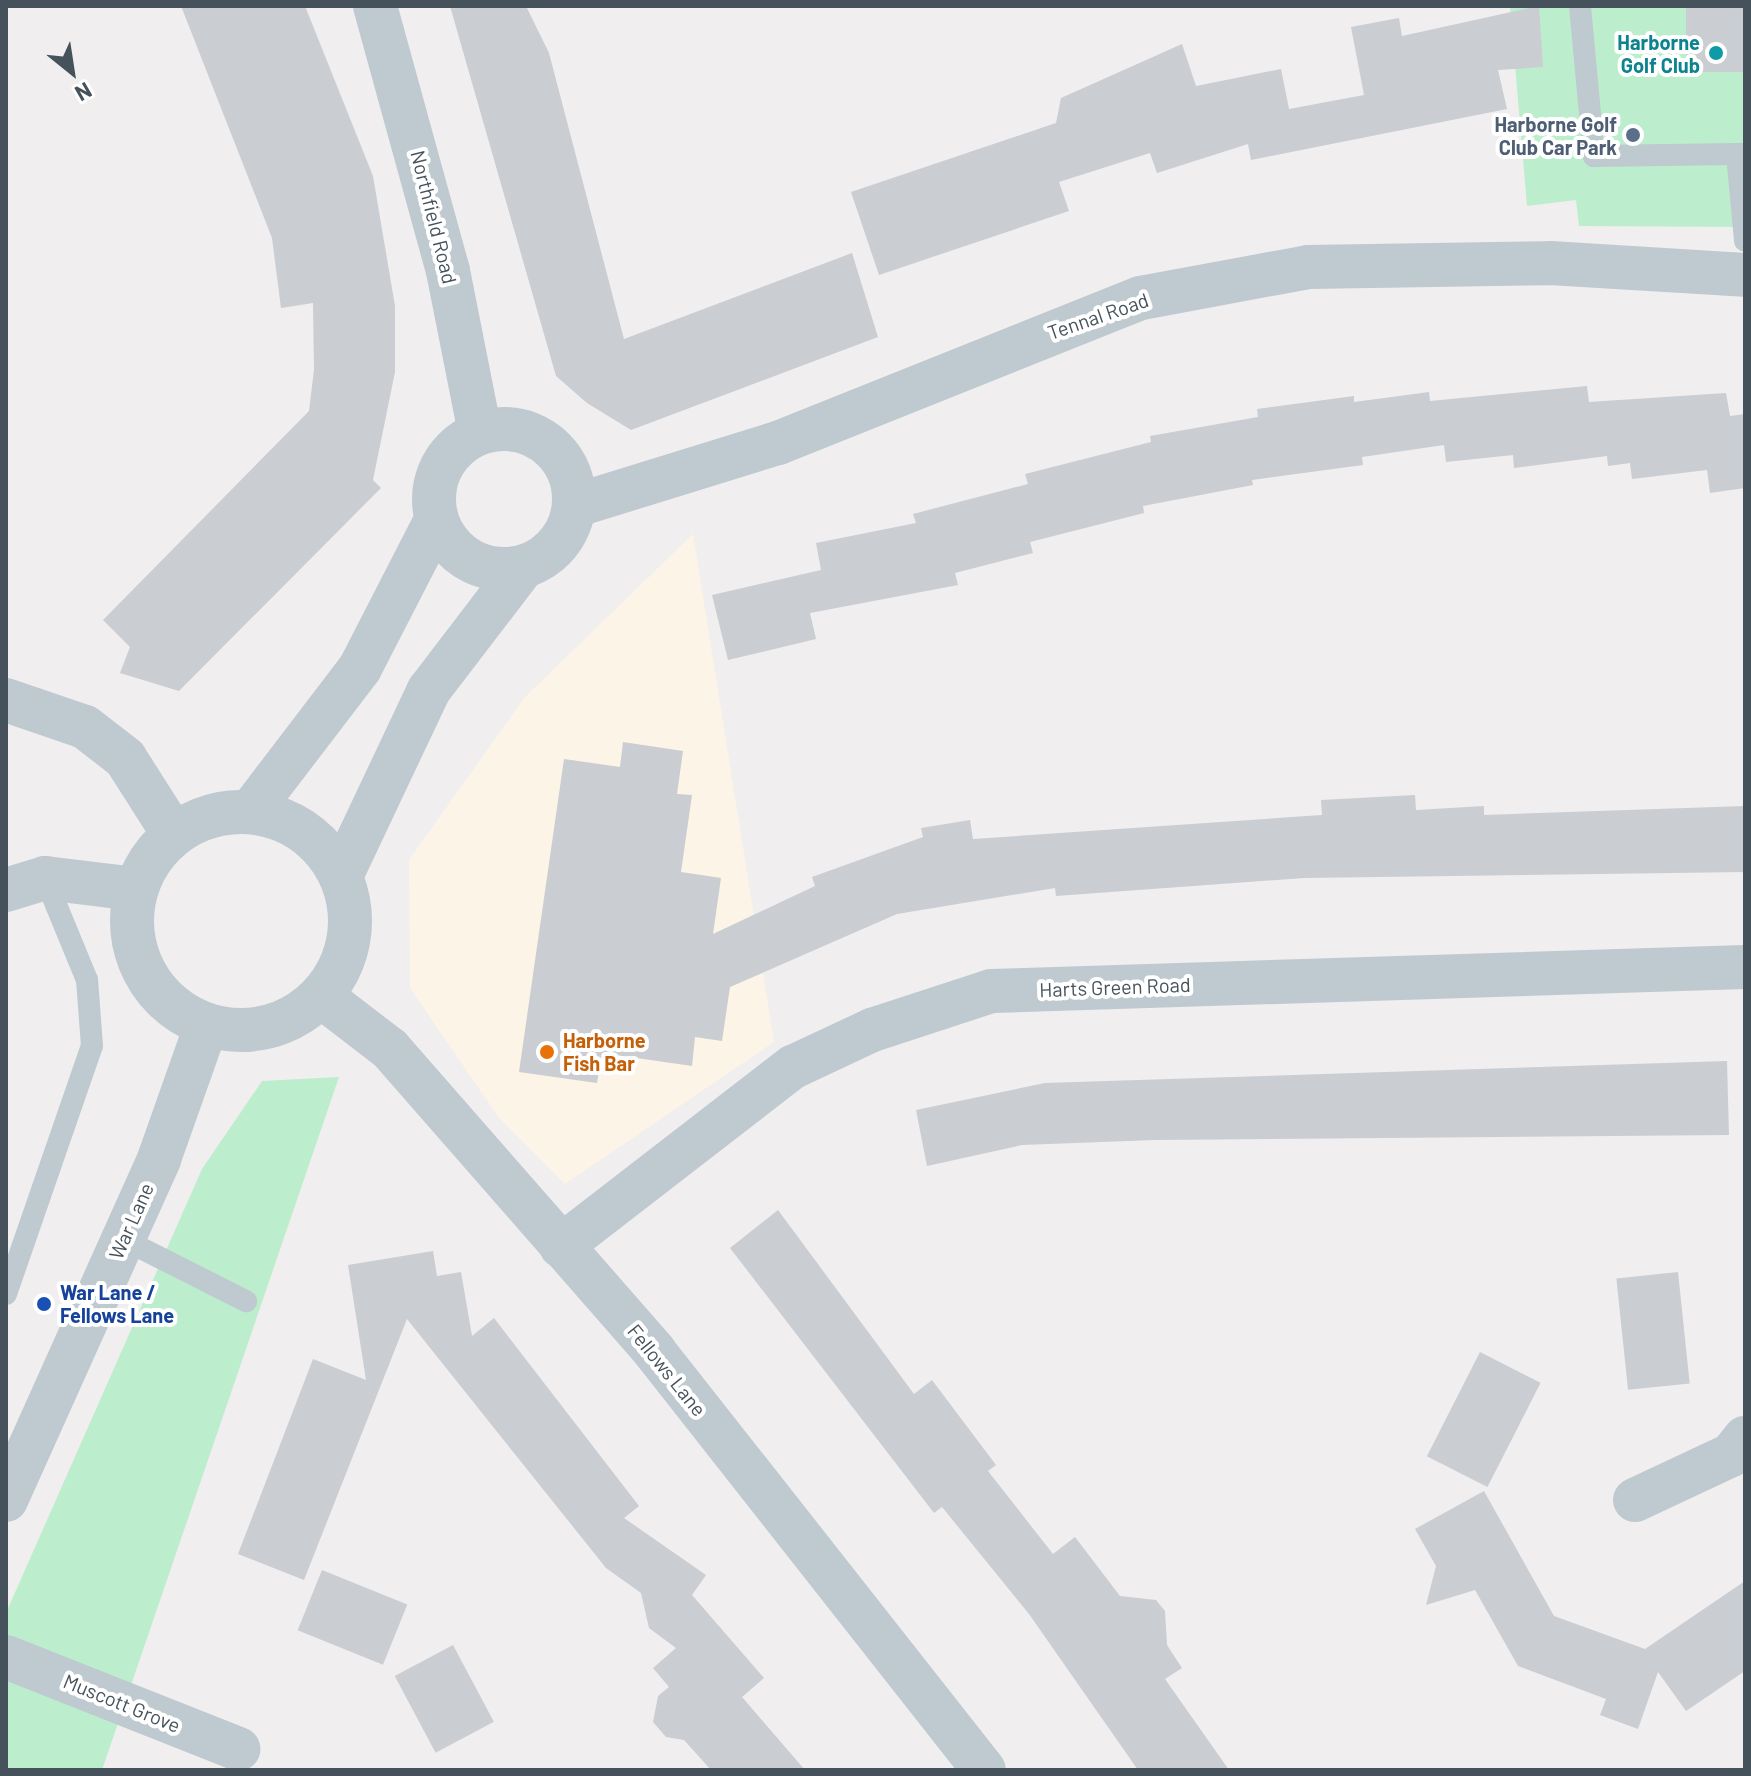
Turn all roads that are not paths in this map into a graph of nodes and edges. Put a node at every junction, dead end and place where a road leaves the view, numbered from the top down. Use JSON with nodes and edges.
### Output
{"nodes":[{"id":1,"x":375,"y":6,"type":"edge"},
{"id":2,"x":1580,"y":6,"type":"edge"},
{"id":3,"x":1741,"y":154,"type":"edge"},
{"id":4,"x":1745,"y":241,"type":"edge"},
{"id":5,"x":1745,"y":275,"type":"edge"},
{"id":6,"x":480,"y":432,"type":"junction"},
{"id":7,"x":574,"y":506,"type":"junction"},
{"id":8,"x":436,"y":520,"type":"junction"},
{"id":9,"x":523,"y":567,"type":"junction"},
{"id":10,"x":6,"y":700,"type":"edge"},
{"id":11,"x":250,"y":812,"type":"junction"},
{"id":12,"x":174,"y":835,"type":"junction"},
{"id":13,"x":341,"y":876,"type":"junction"},
{"id":14,"x":26,"y":884,"type":"edge"},
{"id":15,"x":136,"y":889,"type":"junction"},
{"id":16,"x":1745,"y":967,"type":"edge"},
{"id":17,"x":321,"y":996,"type":"junction"},
{"id":18,"x":206,"y":1026,"type":"junction"},
{"id":19,"x":123,"y":1239,"type":"junction"},
{"id":20,"x":561,"y":1246,"type":"junction"},
{"id":21,"x":6,"y":1294,"type":"edge"},
{"id":22,"x":246,"y":1301,"type":"dead end"},
{"id":23,"x":1745,"y":1438,"type":"edge"},
{"id":24,"x":6,"y":1500,"type":"edge"},
{"id":25,"x":1635,"y":1500,"type":"dead end"},
{"id":26,"x":6,"y":1657,"type":"edge"},
{"id":27,"x":238,"y":1749,"type":"dead end"},
{"id":28,"x":984,"y":1770,"type":"edge"}],
"edges":[{"from":1,"to":6,"type":"street","name":"Northfield Road"},
{"from":2,"to":3,"type":"lane"},
{"from":3,"to":4,"type":"lane"},
{"from":5,"to":7,"type":"street","name":"Tennal Road"},
{"from":6,"to":7,"type":"street"},
{"from":6,"to":8,"type":"street"},
{"from":7,"to":9,"type":"street"},
{"from":8,"to":9,"type":"street"},
{"from":8,"to":11,"type":"street"},
{"from":9,"to":13,"type":"street"},
{"from":10,"to":12,"type":"street"},
{"from":11,"to":12,"type":"street"},
{"from":11,"to":13,"type":"street"},
{"from":12,"to":15,"type":"street"},
{"from":13,"to":17,"type":"street"},
{"from":14,"to":15,"type":"street"},
{"from":14,"to":21,"type":"lane"},
{"from":15,"to":18,"type":"street"},
{"from":16,"to":20,"type":"street","name":"Harts Green Road"},
{"from":17,"to":18,"type":"street"},
{"from":17,"to":20,"type":"street","name":"Fellows Lane"},
{"from":18,"to":19,"type":"street","name":"War Lane"},
{"from":19,"to":22,"type":"lane"},
{"from":19,"to":24,"type":"street","name":"War Lane"},
{"from":20,"to":28,"type":"street","name":"Fellows Lane"},
{"from":23,"to":25,"type":"street"},
{"from":26,"to":27,"type":"street","name":"Muscott Grove"}]}
